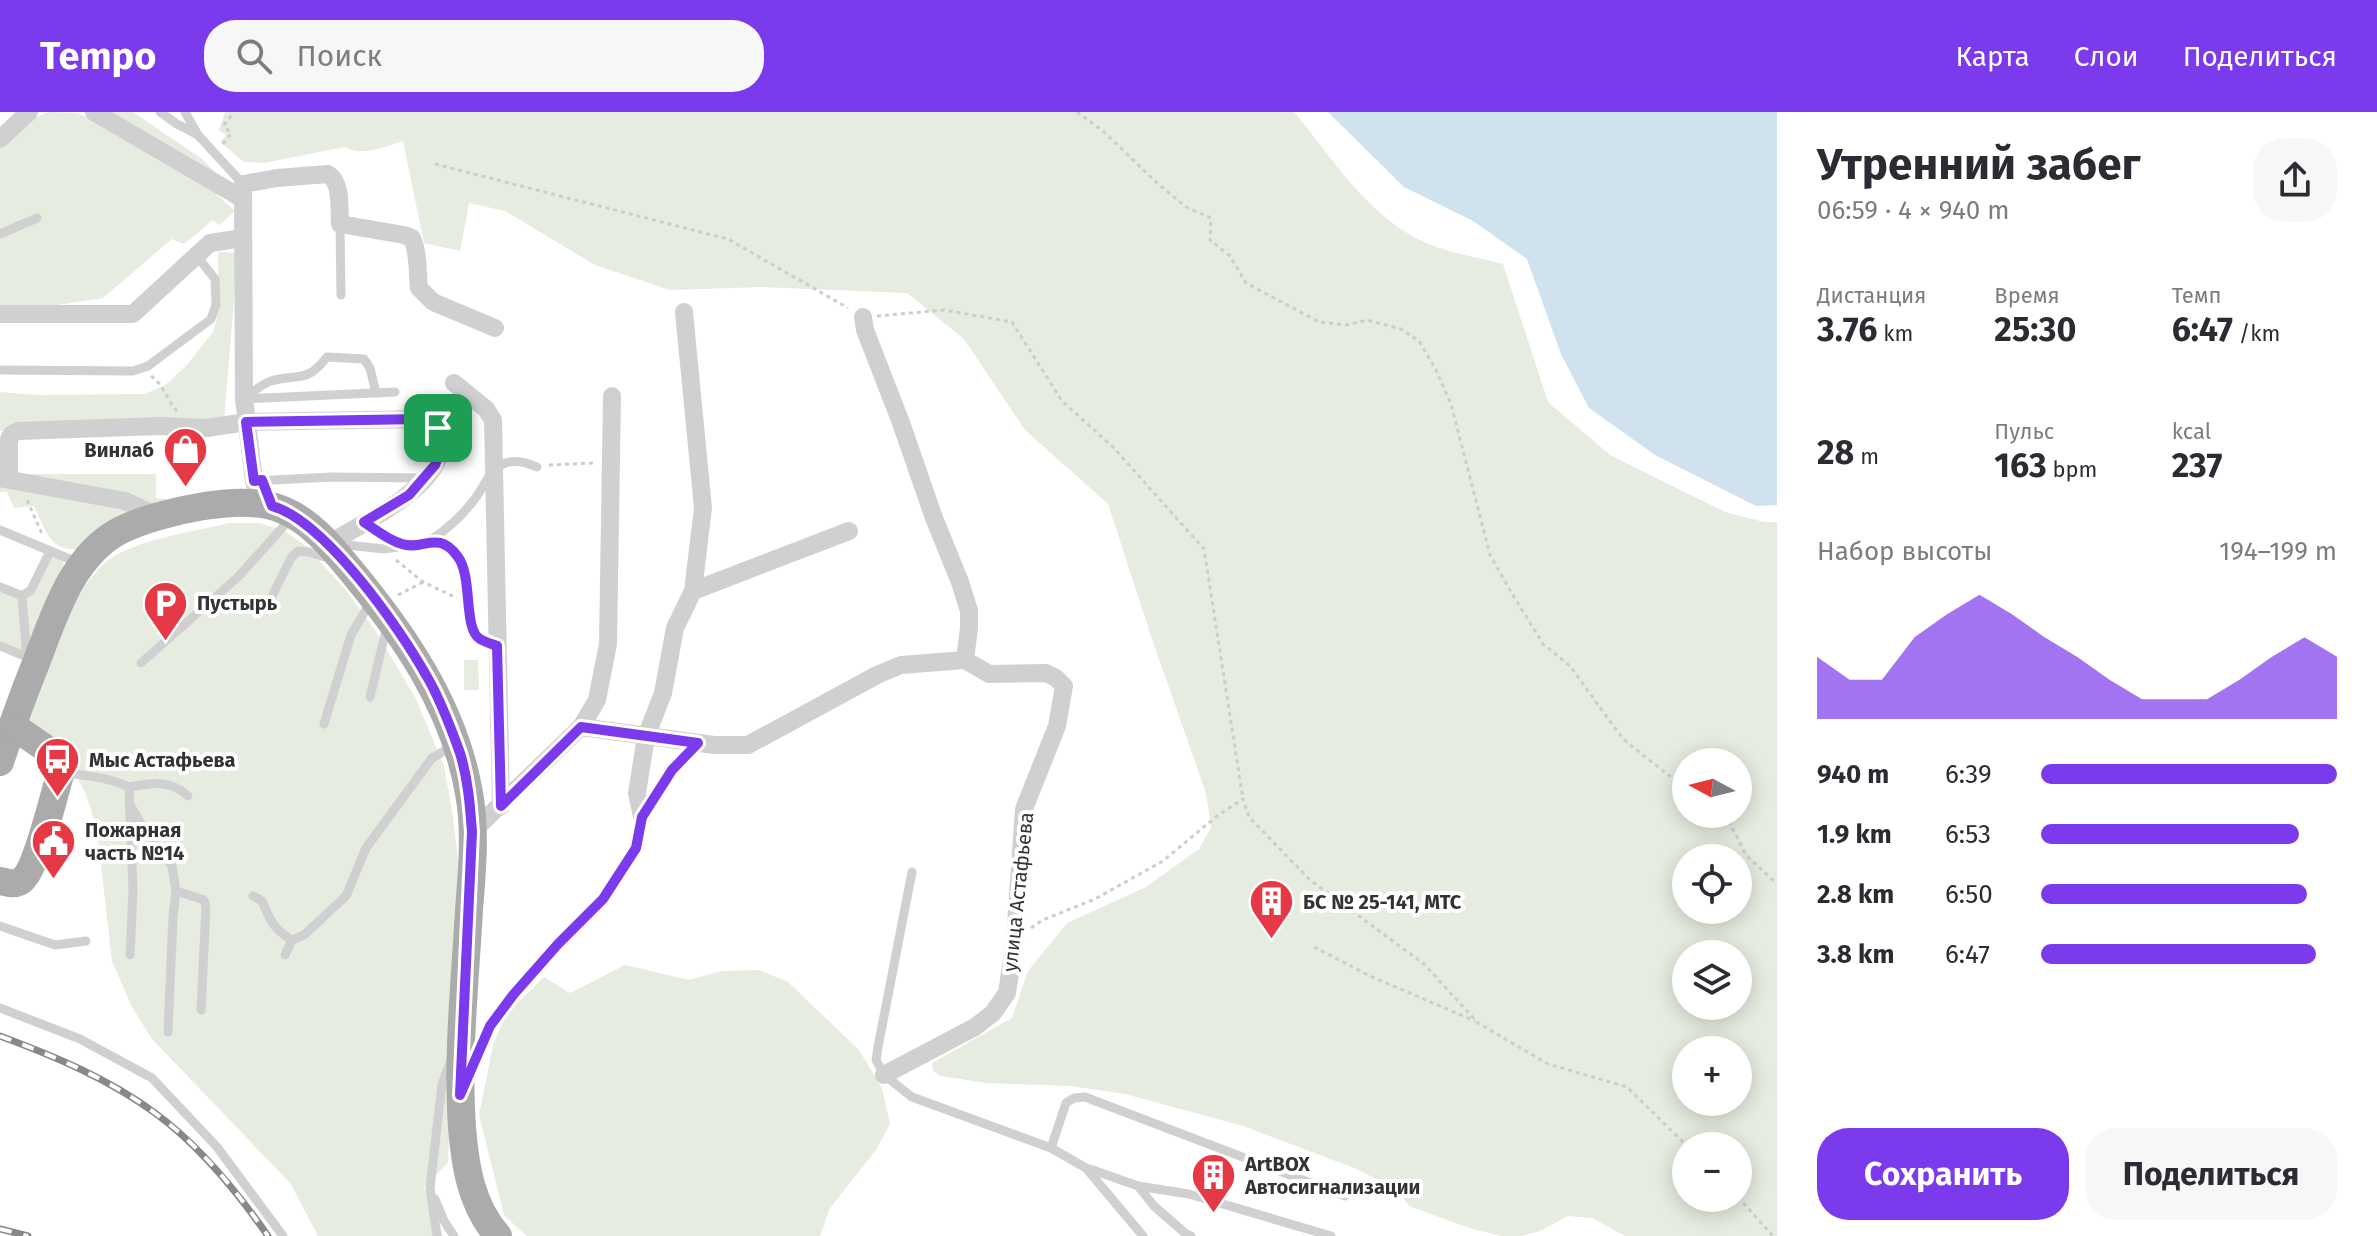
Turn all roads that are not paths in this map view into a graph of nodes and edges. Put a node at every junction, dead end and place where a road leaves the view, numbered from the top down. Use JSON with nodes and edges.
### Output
{"nodes":[{"id":1,"x":29,"y":112,"type":"edge"},
{"id":2,"x":94,"y":112,"type":"edge"},
{"id":3,"x":160,"y":112,"type":"edge"},
{"id":4,"x":185,"y":112,"type":"edge"},
{"id":5,"x":198,"y":135,"type":"junction"},
{"id":6,"x":0,"y":139,"type":"edge"},
{"id":7,"x":243,"y":192,"type":"junction"},
{"id":8,"x":37,"y":218,"type":"dead end"},
{"id":9,"x":340,"y":224,"type":"junction"},
{"id":10,"x":0,"y":234,"type":"edge"},
{"id":11,"x":243,"y":238,"type":"junction"},
{"id":12,"x":196,"y":255,"type":"junction"},
{"id":13,"x":341,"y":295,"type":"dead end"},
{"id":14,"x":684,"y":312,"type":"dead end"},
{"id":15,"x":0,"y":314,"type":"edge"},
{"id":16,"x":863,"y":317,"type":"road end"},
{"id":17,"x":495,"y":328,"type":"dead end"},
{"id":18,"x":0,"y":370,"type":"edge"},
{"id":19,"x":454,"y":383,"type":"dead end"},
{"id":20,"x":395,"y":392,"type":"dead end"},
{"id":21,"x":376,"y":393,"type":"junction"},
{"id":22,"x":612,"y":396,"type":"dead end"},
{"id":23,"x":244,"y":399,"type":"junction"},
{"id":24,"x":246,"y":422,"type":"junction"},
{"id":25,"x":537,"y":467,"type":"road end"},
{"id":26,"x":494,"y":471,"type":"junction"},
{"id":27,"x":4,"y":478,"type":"edge"},
{"id":28,"x":424,"y":478,"type":"junction"},
{"id":29,"x":257,"y":493,"type":"junction"},
{"id":30,"x":294,"y":515,"type":"junction"},
{"id":31,"x":157,"y":516,"type":"junction"},
{"id":32,"x":364,"y":522,"type":"junction"},
{"id":33,"x":0,"y":530,"type":"edge"},
{"id":34,"x":849,"y":531,"type":"dead end"},
{"id":35,"x":430,"y":541,"type":"junction"},
{"id":36,"x":405,"y":546,"type":"junction"},
{"id":37,"x":50,"y":551,"type":"junction"},
{"id":38,"x":337,"y":554,"type":"junction"},
{"id":39,"x":82,"y":564,"type":"junction"},
{"id":40,"x":0,"y":587,"type":"edge"},
{"id":41,"x":693,"y":591,"type":"junction"},
{"id":42,"x":22,"y":596,"type":"junction"},
{"id":43,"x":267,"y":606,"type":"dead end"},
{"id":44,"x":380,"y":608,"type":"junction"},
{"id":45,"x":0,"y":646,"type":"edge"},
{"id":46,"x":497,"y":646,"type":"junction"},
{"id":47,"x":965,"y":660,"type":"junction"},
{"id":48,"x":141,"y":663,"type":"dead end"},
{"id":49,"x":30,"y":664,"type":"junction"},
{"id":50,"x":370,"y":697,"type":"dead end"},
{"id":51,"x":324,"y":724,"type":"dead end"},
{"id":52,"x":581,"y":727,"type":"junction"},
{"id":53,"x":8,"y":731,"type":"edge"},
{"id":54,"x":646,"y":737,"type":"junction"},
{"id":55,"x":698,"y":743,"type":"junction"},
{"id":56,"x":456,"y":744,"type":"junction"},
{"id":57,"x":61,"y":771,"type":"junction"},
{"id":58,"x":129,"y":787,"type":"junction"},
{"id":59,"x":188,"y":796,"type":"dead end"},
{"id":60,"x":129,"y":803,"type":"junction"},
{"id":61,"x":501,"y":806,"type":"junction"},
{"id":62,"x":642,"y":817,"type":"junction"},
{"id":63,"x":472,"y":832,"type":"junction"},
{"id":64,"x":912,"y":872,"type":"dead end"},
{"id":65,"x":0,"y":881,"type":"edge"},
{"id":66,"x":176,"y":891,"type":"junction"},
{"id":67,"x":253,"y":896,"type":"dead end"},
{"id":68,"x":0,"y":926,"type":"edge"},
{"id":69,"x":292,"y":940,"type":"junction"},
{"id":70,"x":86,"y":941,"type":"dead end"},
{"id":71,"x":130,"y":955,"type":"dead end"},
{"id":72,"x":285,"y":955,"type":"dead end"},
{"id":73,"x":0,"y":1008,"type":"edge"},
{"id":74,"x":201,"y":1010,"type":"dead end"},
{"id":75,"x":168,"y":1032,"type":"dead end"},
{"id":76,"x":461,"y":1047,"type":"junction"},
{"id":77,"x":884,"y":1075,"type":"junction"},
{"id":78,"x":460,"y":1095,"type":"junction"},
{"id":79,"x":1051,"y":1148,"type":"junction"},
{"id":80,"x":1086,"y":1168,"type":"junction"},
{"id":81,"x":1138,"y":1186,"type":"junction"},
{"id":82,"x":430,"y":1188,"type":"junction"},
{"id":83,"x":1345,"y":1196,"type":"dead end"},
{"id":84,"x":283,"y":1236,"type":"edge"},
{"id":85,"x":437,"y":1236,"type":"edge"},
{"id":86,"x":454,"y":1236,"type":"edge"},
{"id":87,"x":498,"y":1236,"type":"edge"},
{"id":88,"x":1143,"y":1236,"type":"edge"},
{"id":89,"x":1191,"y":1236,"type":"edge"},
{"id":90,"x":1331,"y":1236,"type":"edge"}],
"edges":[{"from":1,"to":6,"type":"street"},
{"from":2,"to":7,"type":"street"},
{"from":3,"to":5,"type":"lane"},
{"from":4,"to":5,"type":"lane"},
{"from":5,"to":7,"type":"lane"},
{"from":7,"to":9,"type":"street"},
{"from":7,"to":11,"type":"street"},
{"from":8,"to":10,"type":"lane"},
{"from":9,"to":13,"type":"lane"},
{"from":9,"to":17,"type":"street"},
{"from":11,"to":12,"type":"street"},
{"from":11,"to":23,"type":"street"},
{"from":12,"to":15,"type":"street"},
{"from":12,"to":18,"type":"lane"},
{"from":14,"to":41,"type":"street"},
{"from":16,"to":47,"type":"street"},
{"from":19,"to":26,"type":"street"},
{"from":20,"to":21,"type":"lane"},
{"from":21,"to":23,"type":"lane"},
{"from":21,"to":23,"type":"lane"},
{"from":22,"to":52,"type":"street"},
{"from":23,"to":24,"type":"street"},
{"from":24,"to":27,"type":"street"},
{"from":24,"to":28,"type":"street"},
{"from":24,"to":29,"type":"street"},
{"from":25,"to":26,"type":"lane"},
{"from":26,"to":35,"type":"lane"},
{"from":26,"to":46,"type":"street"},
{"from":27,"to":31,"type":"street"},
{"from":28,"to":29,"type":"lane"},
{"from":28,"to":32,"type":"street"},
{"from":29,"to":30,"type":"main road"},
{"from":29,"to":31,"type":"main road"},
{"from":30,"to":38,"type":"main road"},
{"from":30,"to":48,"type":"lane"},
{"from":31,"to":39,"type":"main road"},
{"from":32,"to":36,"type":"lane"},
{"from":32,"to":38,"type":"street"},
{"from":33,"to":37,"type":"lane"},
{"from":34,"to":41,"type":"street"},
{"from":35,"to":36,"type":"lane"},
{"from":35,"to":46,"type":"lane"},
{"from":36,"to":38,"type":"lane"},
{"from":37,"to":39,"type":"lane"},
{"from":37,"to":42,"type":"lane"},
{"from":38,"to":43,"type":"lane"},
{"from":38,"to":44,"type":"main road"},
{"from":39,"to":49,"type":"main road"},
{"from":40,"to":42,"type":"lane"},
{"from":41,"to":54,"type":"street"},
{"from":42,"to":49,"type":"lane"},
{"from":44,"to":50,"type":"lane"},
{"from":44,"to":51,"type":"lane"},
{"from":44,"to":56,"type":"main road"},
{"from":45,"to":49,"type":"lane"},
{"from":46,"to":61,"type":"street"},
{"from":47,"to":55,"type":"street","name":"улица Астафьева"},
{"from":47,"to":77,"type":"street","name":"улица Астафьева"},
{"from":49,"to":53,"type":"main road"},
{"from":52,"to":54,"type":"street","name":"улица Астафьева"},
{"from":52,"to":61,"type":"street"},
{"from":53,"to":57,"type":"main road"},
{"from":54,"to":55,"type":"street","name":"улица Астафьева"},
{"from":54,"to":62,"type":"street"},
{"from":55,"to":62,"type":"lane"},
{"from":56,"to":63,"type":"main road"},
{"from":56,"to":69,"type":"lane"},
{"from":57,"to":58,"type":"lane"},
{"from":57,"to":65,"type":"main road"},
{"from":58,"to":59,"type":"lane"},
{"from":58,"to":60,"type":"lane"},
{"from":60,"to":66,"type":"lane"},
{"from":60,"to":71,"type":"lane"},
{"from":61,"to":63,"type":"street"},
{"from":62,"to":78,"type":"lane"},
{"from":63,"to":76,"type":"main road"},
{"from":64,"to":77,"type":"lane"},
{"from":66,"to":74,"type":"lane"},
{"from":66,"to":75,"type":"lane"},
{"from":67,"to":69,"type":"lane"},
{"from":68,"to":70,"type":"lane"},
{"from":69,"to":72,"type":"lane"},
{"from":73,"to":84,"type":"lane"},
{"from":76,"to":78,"type":"main road"},
{"from":76,"to":82,"type":"lane"},
{"from":77,"to":79,"type":"lane"},
{"from":78,"to":87,"type":"main road"},
{"from":79,"to":80,"type":"lane"},
{"from":79,"to":83,"type":"lane"},
{"from":80,"to":81,"type":"lane"},
{"from":80,"to":88,"type":"lane"},
{"from":81,"to":89,"type":"lane"},
{"from":81,"to":90,"type":"lane"},
{"from":82,"to":85,"type":"lane"},
{"from":82,"to":86,"type":"lane"}]}
